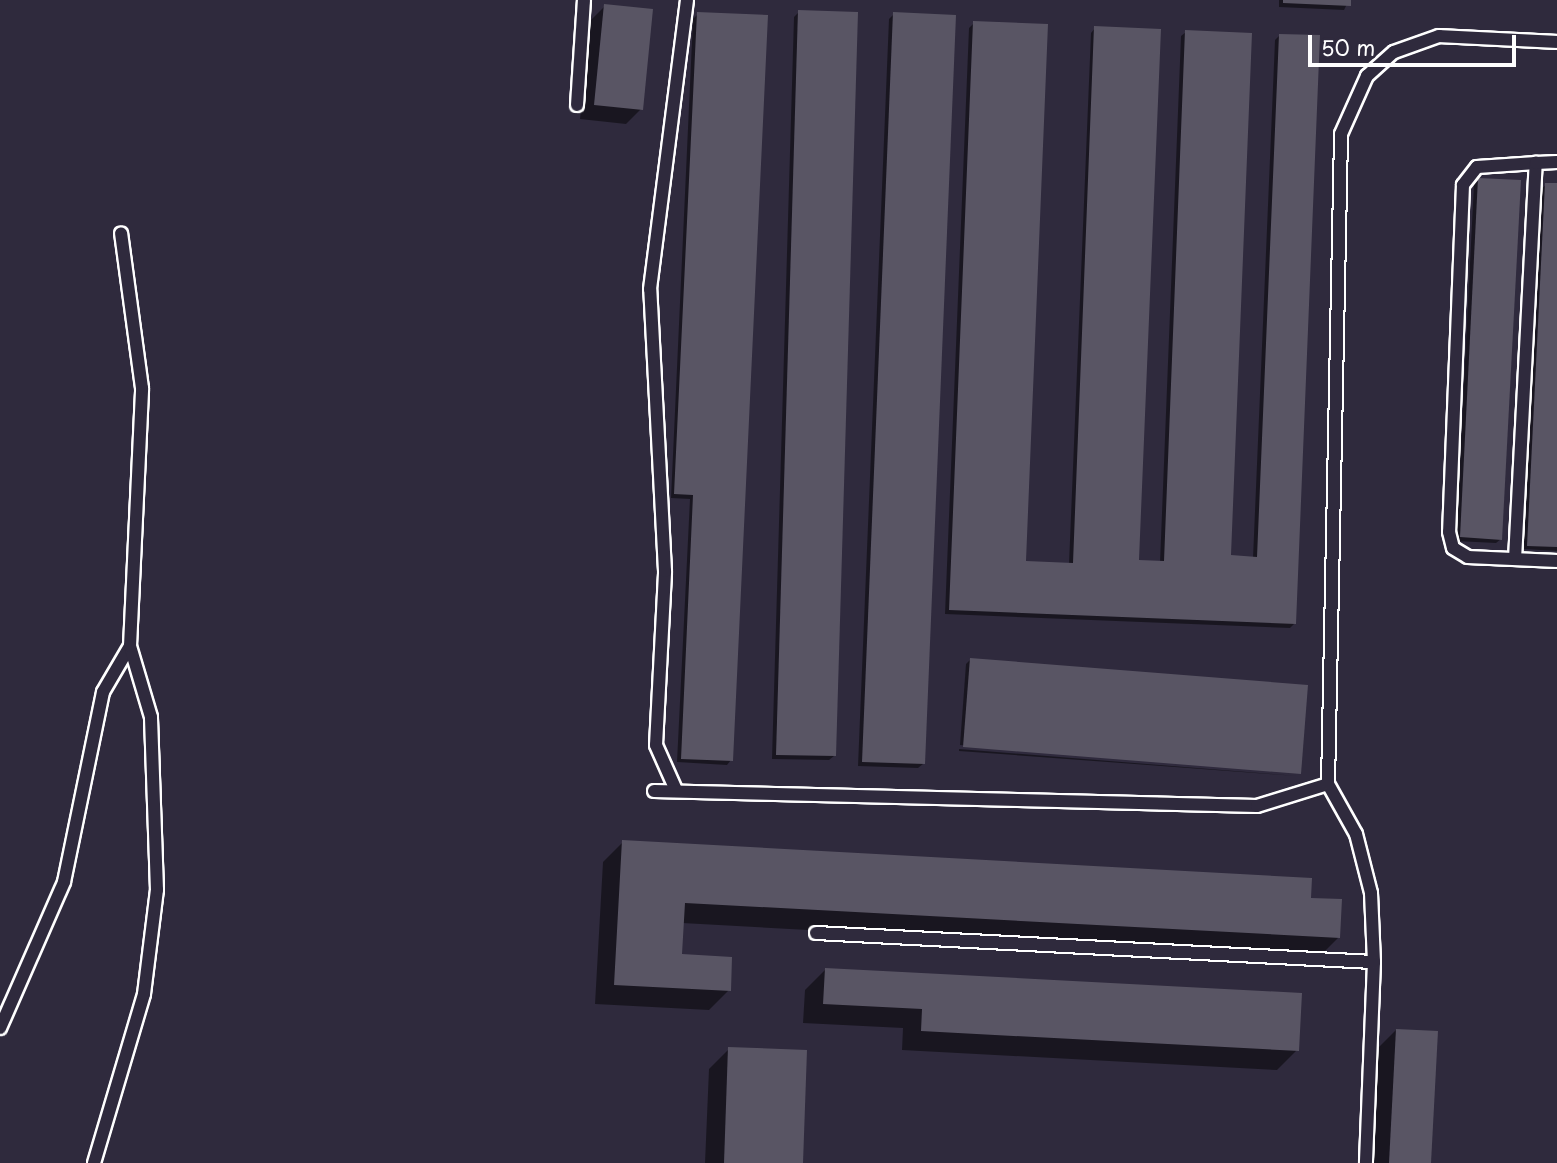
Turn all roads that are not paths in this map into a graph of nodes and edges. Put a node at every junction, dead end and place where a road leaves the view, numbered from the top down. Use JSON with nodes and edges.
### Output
{"nodes":[{"id":1,"x":584,"y":0,"type":"edge"},
{"id":2,"x":687,"y":0,"type":"edge"},
{"id":3,"x":1557,"y":42,"type":"edge"},
{"id":4,"x":577,"y":105,"type":"dead end"},
{"id":5,"x":1557,"y":162,"type":"edge"},
{"id":6,"x":1536,"y":163,"type":"junction"},
{"id":7,"x":121,"y":233,"type":"dead end"},
{"id":8,"x":1515,"y":559,"type":"junction"},
{"id":9,"x":1557,"y":561,"type":"edge"},
{"id":10,"x":130,"y":646,"type":"junction"},
{"id":11,"x":1328,"y":784,"type":"junction"},
{"id":12,"x":676,"y":790,"type":"junction"},
{"id":13,"x":654,"y":791,"type":"dead end"},
{"id":14,"x":816,"y":933,"type":"dead end"},
{"id":15,"x":1374,"y":962,"type":"junction"},
{"id":16,"x":0,"y":1028,"type":"edge"},
{"id":17,"x":94,"y":1163,"type":"edge"},
{"id":18,"x":1366,"y":1163,"type":"edge"}],
"edges":[{"from":1,"to":4,"type":"lane"},
{"from":2,"to":12,"type":"lane"},
{"from":3,"to":11,"type":"lane"},
{"from":5,"to":6,"type":"lane"},
{"from":6,"to":8,"type":"lane"},
{"from":6,"to":8,"type":"lane"},
{"from":7,"to":10,"type":"lane"},
{"from":8,"to":9,"type":"lane"},
{"from":10,"to":16,"type":"lane"},
{"from":10,"to":17,"type":"lane"},
{"from":11,"to":12,"type":"lane"},
{"from":11,"to":15,"type":"lane"},
{"from":12,"to":13,"type":"lane"},
{"from":14,"to":15,"type":"lane"},
{"from":15,"to":18,"type":"lane"}]}
